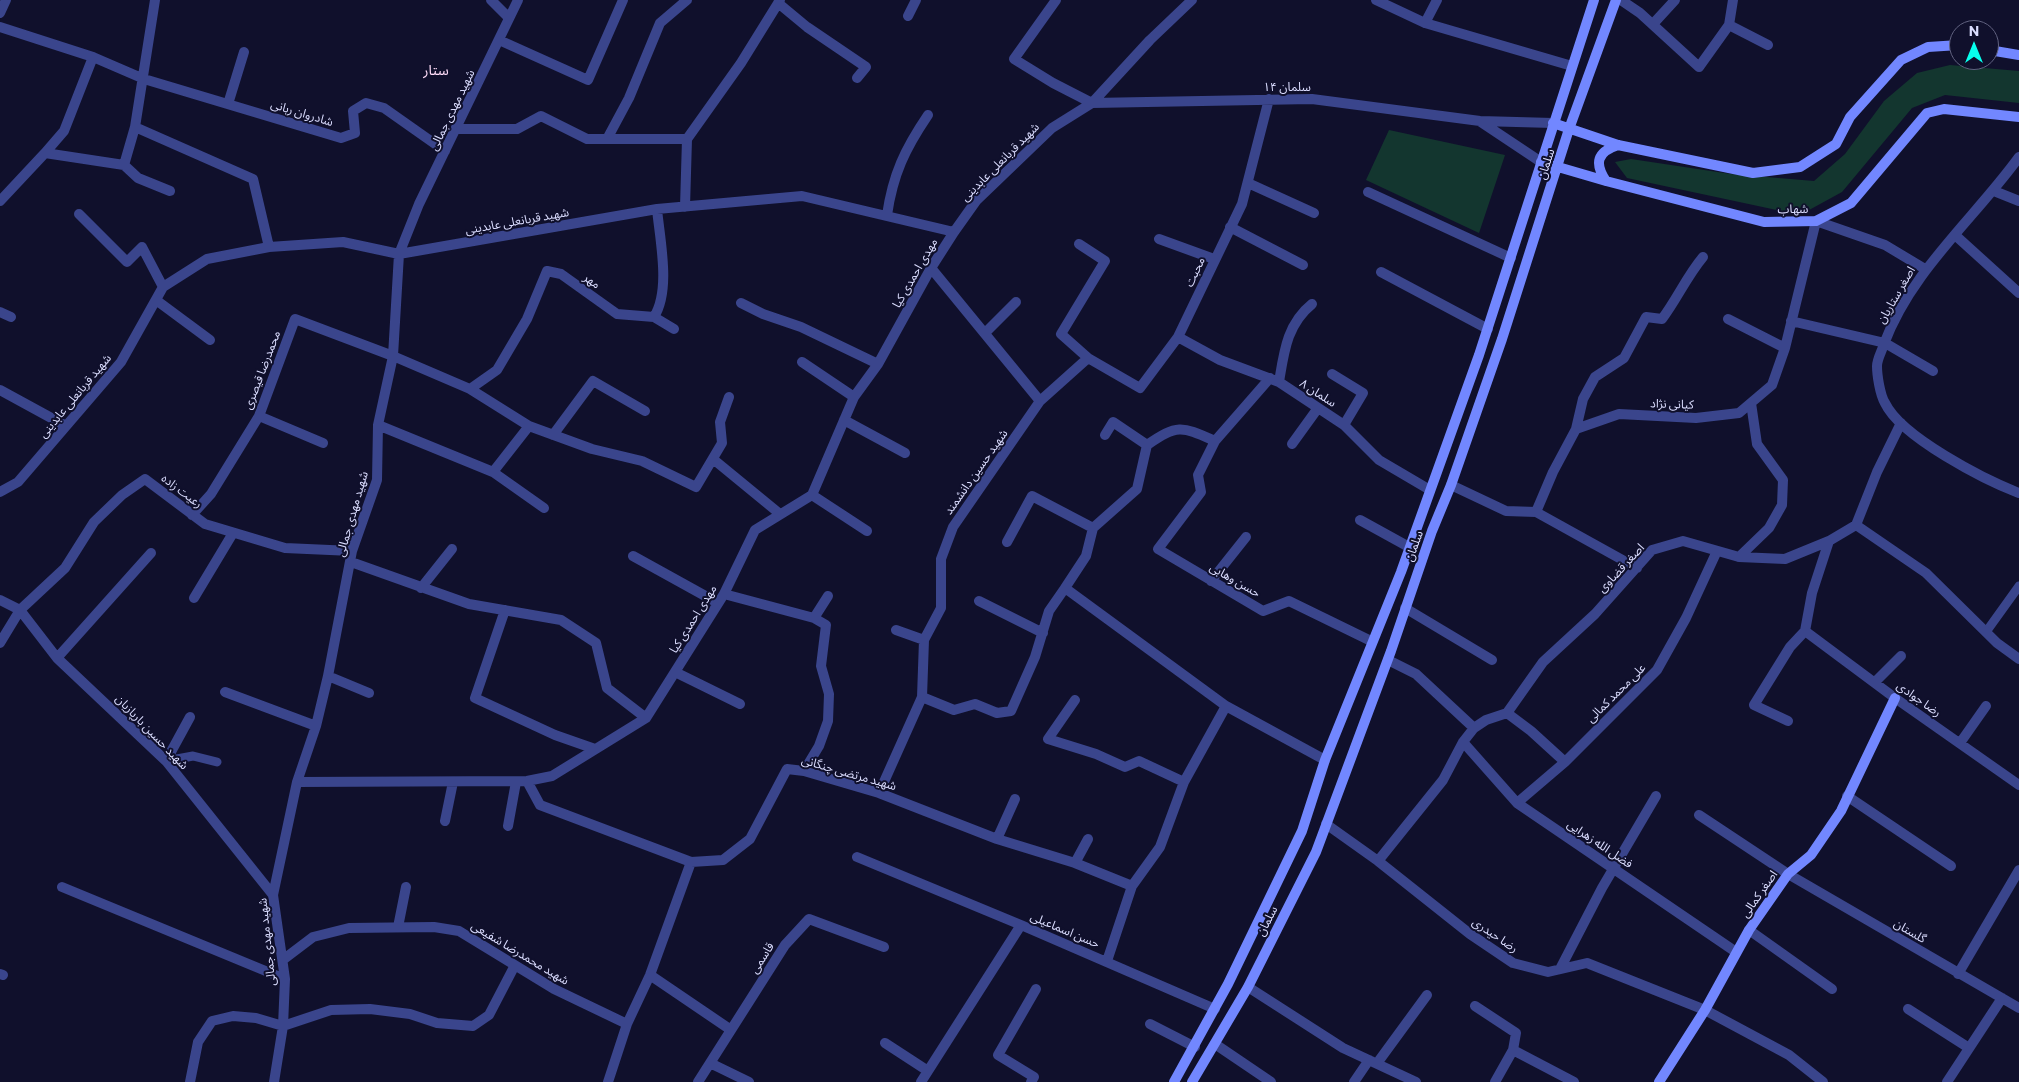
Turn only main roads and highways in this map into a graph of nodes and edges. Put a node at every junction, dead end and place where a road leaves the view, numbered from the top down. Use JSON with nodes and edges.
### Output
{"nodes":[{"id":1,"x":1594,"y":0,"type":"edge"},
{"id":2,"x":1616,"y":0,"type":"edge"},
{"id":3,"x":1949,"y":46,"type":"edge"},
{"id":4,"x":1999,"y":52,"type":"edge"},
{"id":5,"x":2019,"y":56,"type":"edge"},
{"id":6,"x":2019,"y":117,"type":"edge"},
{"id":7,"x":1553,"y":123,"type":"junction"},
{"id":8,"x":1569,"y":130,"type":"junction"},
{"id":9,"x":1618,"y":145,"type":"junction"},
{"id":10,"x":1541,"y":162,"type":"junction"},
{"id":11,"x":1557,"y":168,"type":"junction"},
{"id":12,"x":1606,"y":181,"type":"junction"},
{"id":13,"x":1390,"y":599,"type":"junction"},
{"id":14,"x":1405,"y":608,"type":"junction"},
{"id":15,"x":1894,"y":698,"type":"road end"},
{"id":16,"x":1174,"y":1082,"type":"edge"},
{"id":17,"x":1192,"y":1082,"type":"edge"},
{"id":18,"x":1659,"y":1082,"type":"edge"}],
"edges":[{"from":1,"to":7,"type":"main road","name":"سلمان"},
{"from":2,"to":8,"type":"main road","name":"سلمان"},
{"from":3,"to":9,"type":"main road"},
{"from":4,"to":5,"type":"main road"},
{"from":6,"to":12,"type":"main road","name":"شهاب"},
{"from":7,"to":8,"type":"main road"},
{"from":7,"to":10,"type":"main road","name":"سلمان"},
{"from":8,"to":9,"type":"main road"},
{"from":8,"to":11,"type":"main road","name":"سلمان"},
{"from":9,"to":12,"type":"main road"},
{"from":10,"to":11,"type":"main road","name":"شهاب"},
{"from":10,"to":13,"type":"main road","name":"سلمان"},
{"from":11,"to":12,"type":"main road","name":"شهاب"},
{"from":11,"to":14,"type":"main road","name":"سلمان"},
{"from":13,"to":14,"type":"main road"},
{"from":13,"to":16,"type":"main road","name":"سلمان"},
{"from":14,"to":17,"type":"main road","name":"سلمان"},
{"from":15,"to":18,"type":"main road","name":"اصغر کمالی"}]}
